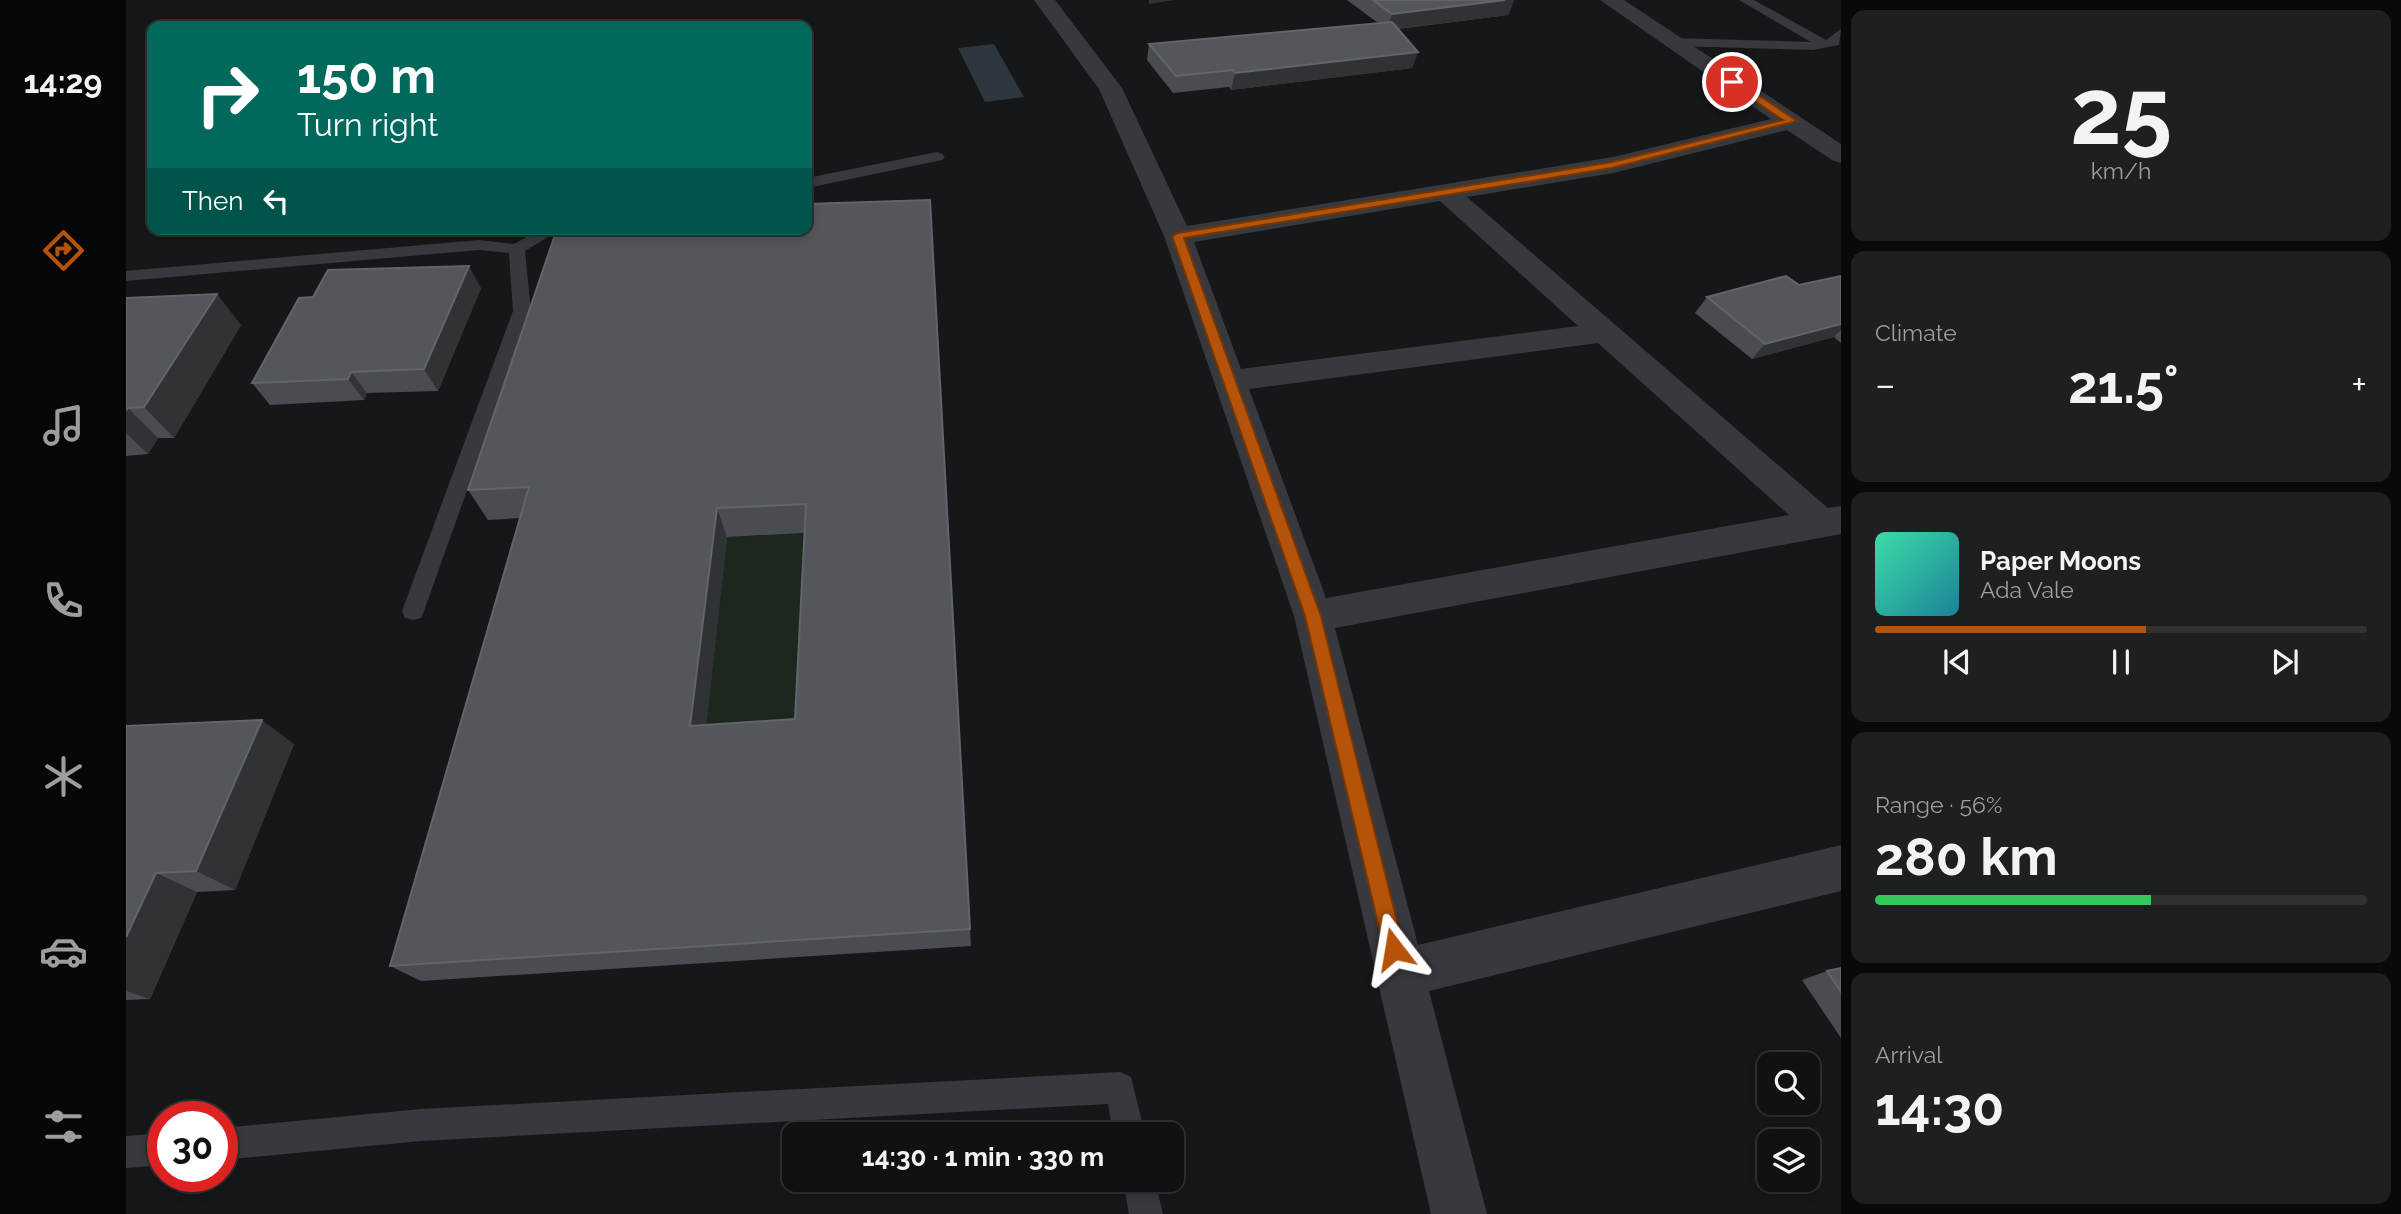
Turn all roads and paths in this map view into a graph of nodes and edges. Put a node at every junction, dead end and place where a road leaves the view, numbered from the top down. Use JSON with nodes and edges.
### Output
{"nodes":[{"id":1,"x":1044,"y":0,"type":"edge"},
{"id":2,"x":1610,"y":0,"type":"edge"},
{"id":3,"x":1745,"y":0,"type":"edge"},
{"id":4,"x":1841,"y":33,"type":"edge"},
{"id":5,"x":1673,"y":42,"type":"junction"},
{"id":6,"x":1824,"y":44,"type":"junction"},
{"id":7,"x":1792,"y":121,"type":"junction"},
{"id":8,"x":1841,"y":155,"type":"edge"},
{"id":9,"x":937,"y":158,"type":"dead end"},
{"id":10,"x":812,"y":182,"type":"edge"},
{"id":11,"x":1447,"y":193,"type":"junction"},
{"id":12,"x":542,"y":235,"type":"edge"},
{"id":13,"x":1178,"y":236,"type":"junction"},
{"id":14,"x":517,"y":249,"type":"junction"},
{"id":15,"x":126,"y":276,"type":"edge"},
{"id":16,"x":1605,"y":332,"type":"junction"},
{"id":17,"x":1230,"y":381,"type":"junction"},
{"id":18,"x":1831,"y":522,"type":"edge"},
{"id":19,"x":413,"y":611,"type":"dead end"},
{"id":20,"x":1313,"y":616,"type":"junction"},
{"id":21,"x":1841,"y":868,"type":"edge"},
{"id":22,"x":1400,"y":974,"type":"junction"},
{"id":23,"x":1127,"y":1122,"type":"edge"},
{"id":24,"x":238,"y":1142,"type":"edge"},
{"id":25,"x":147,"y":1151,"type":"edge"},
{"id":26,"x":126,"y":1153,"type":"edge"},
{"id":27,"x":1141,"y":1192,"type":"edge"},
{"id":28,"x":1146,"y":1214,"type":"edge"},
{"id":29,"x":1459,"y":1214,"type":"edge"}],
"edges":[{"from":1,"to":13,"type":"street"},
{"from":2,"to":5,"type":"street"},
{"from":3,"to":6,"type":"lane"},
{"from":4,"to":6,"type":"lane"},
{"from":5,"to":6,"type":"lane"},
{"from":5,"to":7,"type":"street"},
{"from":7,"to":8,"type":"street"},
{"from":7,"to":11,"type":"street"},
{"from":9,"to":10,"type":"lane"},
{"from":11,"to":13,"type":"street"},
{"from":11,"to":16,"type":"street"},
{"from":12,"to":14,"type":"lane"},
{"from":13,"to":17,"type":"street"},
{"from":14,"to":15,"type":"lane"},
{"from":14,"to":19,"type":"lane"},
{"from":16,"to":17,"type":"street"},
{"from":16,"to":18,"type":"street"},
{"from":17,"to":20,"type":"street"},
{"from":18,"to":20,"type":"street"},
{"from":20,"to":22,"type":"street"},
{"from":21,"to":22,"type":"street"},
{"from":22,"to":29,"type":"street"},
{"from":23,"to":24,"type":"lane"},
{"from":25,"to":26,"type":"lane"},
{"from":27,"to":28,"type":"lane"}]}
